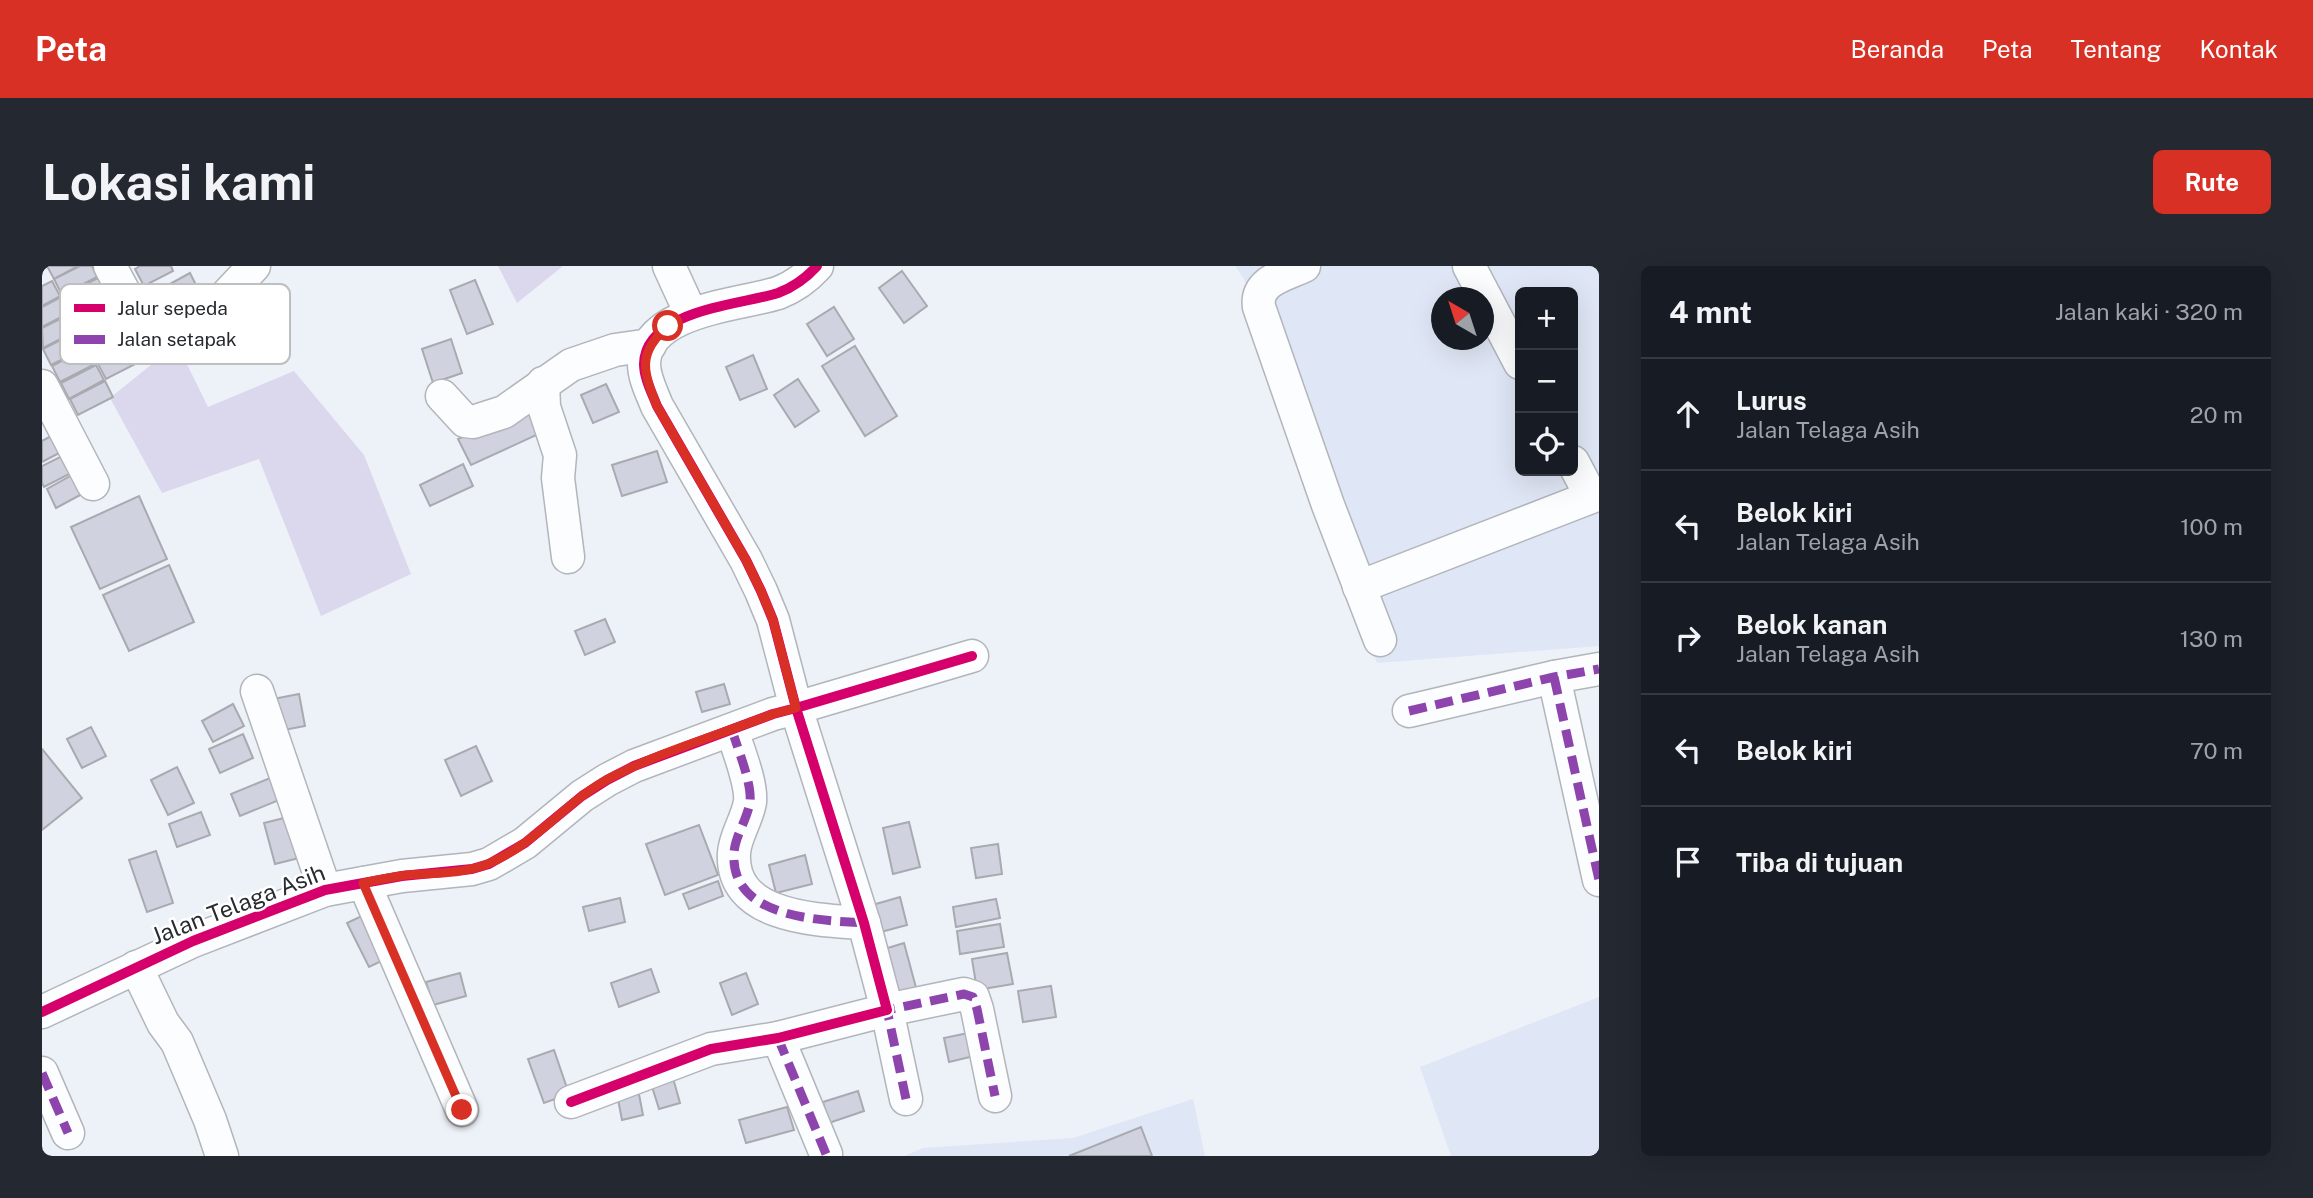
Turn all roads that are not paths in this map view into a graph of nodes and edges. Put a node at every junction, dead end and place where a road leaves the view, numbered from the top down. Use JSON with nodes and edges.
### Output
{"nodes":[{"id":1,"x":110,"y":266,"type":"edge"},
{"id":2,"x":254,"y":266,"type":"edge"},
{"id":3,"x":669,"y":266,"type":"edge"},
{"id":4,"x":1304,"y":266,"type":"edge"},
{"id":5,"x":1469,"y":266,"type":"edge"},
{"id":6,"x":800,"y":272,"type":"edge"},
{"id":7,"x":120,"y":284,"type":"edge"},
{"id":8,"x":237,"y":284,"type":"edge"},
{"id":9,"x":691,"y":314,"type":"junction"},
{"id":10,"x":650,"y":345,"type":"junction"},
{"id":11,"x":1515,"y":353,"type":"edge"},
{"id":12,"x":542,"y":383,"type":"junction"},
{"id":13,"x":42,"y":386,"type":"edge"},
{"id":14,"x":442,"y":397,"type":"dead end"},
{"id":15,"x":1578,"y":470,"type":"edge"},
{"id":16,"x":93,"y":484,"type":"dead end"},
{"id":17,"x":1595,"y":495,"type":"edge"},
{"id":18,"x":568,"y":557,"type":"dead end"},
{"id":19,"x":1359,"y":587,"type":"junction"},
{"id":20,"x":1380,"y":640,"type":"dead end"},
{"id":21,"x":972,"y":656,"type":"dead end"},
{"id":22,"x":1599,"y":669,"type":"edge"},
{"id":23,"x":1554,"y":677,"type":"junction"},
{"id":24,"x":257,"y":691,"type":"dead end"},
{"id":25,"x":796,"y":708,"type":"junction"},
{"id":26,"x":1409,"y":711,"type":"dead end"},
{"id":27,"x":732,"y":730,"type":"junction"},
{"id":28,"x":1599,"y":880,"type":"edge"},
{"id":29,"x":363,"y":883,"type":"junction"},
{"id":30,"x":325,"y":890,"type":"junction"},
{"id":31,"x":864,"y":923,"type":"junction"},
{"id":32,"x":136,"y":967,"type":"junction"},
{"id":33,"x":887,"y":1010,"type":"junction"},
{"id":34,"x":42,"y":1012,"type":"edge"},
{"id":35,"x":778,"y":1038,"type":"junction"},
{"id":36,"x":42,"y":1073,"type":"edge"},
{"id":37,"x":995,"y":1096,"type":"dead end"},
{"id":38,"x":906,"y":1099,"type":"dead end"},
{"id":39,"x":571,"y":1102,"type":"dead end"},
{"id":40,"x":462,"y":1110,"type":"dead end"},
{"id":41,"x":68,"y":1133,"type":"dead end"},
{"id":42,"x":826,"y":1154,"type":"dead end"},
{"id":43,"x":222,"y":1156,"type":"edge"}],
"edges":[{"from":1,"to":7,"type":"street"},
{"from":2,"to":8,"type":"street"},
{"from":3,"to":9,"type":"street"},
{"from":4,"to":19,"type":"street"},
{"from":5,"to":11,"type":"street"},
{"from":6,"to":9,"type":"street"},
{"from":9,"to":10,"type":"street"},
{"from":10,"to":12,"type":"street"},
{"from":10,"to":25,"type":"street"},
{"from":12,"to":14,"type":"street"},
{"from":12,"to":18,"type":"street"},
{"from":13,"to":16,"type":"street"},
{"from":15,"to":17,"type":"street"},
{"from":17,"to":19,"type":"street"},
{"from":19,"to":20,"type":"street"},
{"from":21,"to":25,"type":"street","name":"Jalan Telaga Asih"},
{"from":22,"to":23,"type":"street"},
{"from":23,"to":26,"type":"street"},
{"from":23,"to":28,"type":"street"},
{"from":24,"to":30,"type":"street"},
{"from":25,"to":27,"type":"street","name":"Jalan Telaga Asih"},
{"from":25,"to":31,"type":"street"},
{"from":27,"to":29,"type":"street","name":"Jalan Telaga Asih"},
{"from":27,"to":31,"type":"street"},
{"from":29,"to":30,"type":"street","name":"Jalan Telaga Asih"},
{"from":29,"to":40,"type":"street"},
{"from":30,"to":32,"type":"street","name":"Jalan Telaga Asih"},
{"from":31,"to":33,"type":"street"},
{"from":32,"to":34,"type":"street","name":"Jalan Telaga Asih"},
{"from":32,"to":43,"type":"street"},
{"from":33,"to":35,"type":"street"},
{"from":33,"to":37,"type":"street"},
{"from":33,"to":38,"type":"street"},
{"from":35,"to":39,"type":"street"},
{"from":35,"to":42,"type":"street"},
{"from":36,"to":41,"type":"street"}]}
